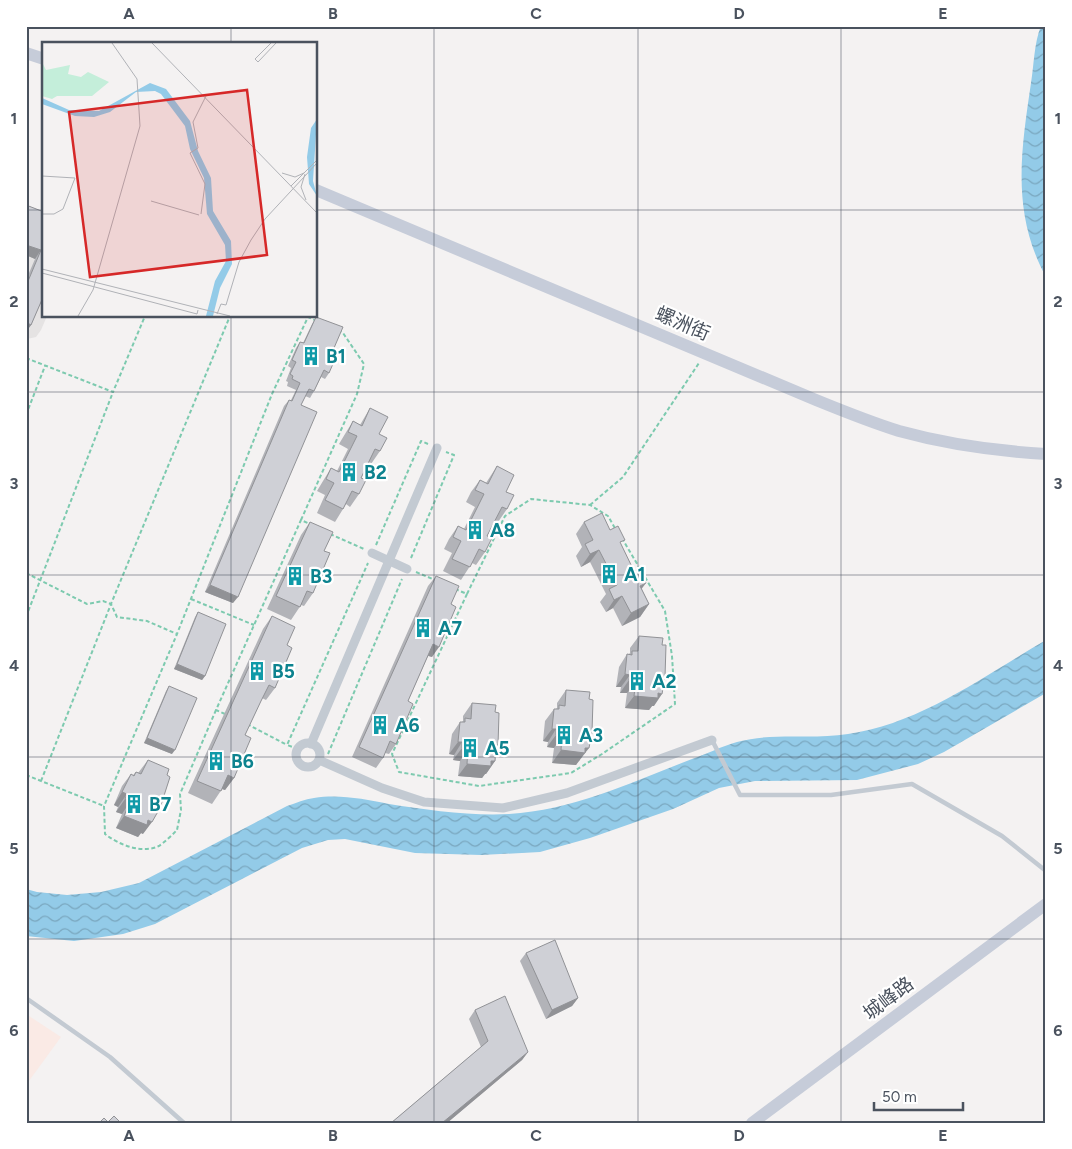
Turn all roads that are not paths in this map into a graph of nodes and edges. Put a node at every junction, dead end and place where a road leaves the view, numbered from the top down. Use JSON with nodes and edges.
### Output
{"nodes":[{"id":1,"x":26,"y":53,"type":"edge"},
{"id":2,"x":42,"y":58,"type":"edge"},
{"id":3,"x":318,"y":191,"type":"edge"},
{"id":4,"x":437,"y":448,"type":"road end"},
{"id":5,"x":1046,"y":454,"type":"edge"},
{"id":6,"x":372,"y":553,"type":"road end"},
{"id":7,"x":390,"y":561,"type":"junction"},
{"id":8,"x":406,"y":568,"type":"road end"},
{"id":9,"x":712,"y":740,"type":"joint"},
{"id":10,"x":311,"y":744,"type":"junction"},
{"id":11,"x":322,"y":761,"type":"junction"},
{"id":12,"x":1046,"y":871,"type":"edge"},
{"id":13,"x":1046,"y":904,"type":"edge"},
{"id":14,"x":26,"y":998,"type":"edge"},
{"id":15,"x":184,"y":1123,"type":"edge"},
{"id":16,"x":752,"y":1123,"type":"edge"}],
"edges":[{"from":1,"to":2,"type":"street"},
{"from":3,"to":5,"type":"street","name":"螺洲街"},
{"from":4,"to":7,"type":"street"},
{"from":6,"to":7,"type":"street"},
{"from":7,"to":8,"type":"street"},
{"from":7,"to":10,"type":"street"},
{"from":9,"to":11,"type":"street"},
{"from":9,"to":12,"type":"lane"},
{"from":10,"to":11,"type":"street"},
{"from":10,"to":11,"type":"street"},
{"from":13,"to":16,"type":"street","name":"城峰路"},
{"from":14,"to":15,"type":"lane"}]}
